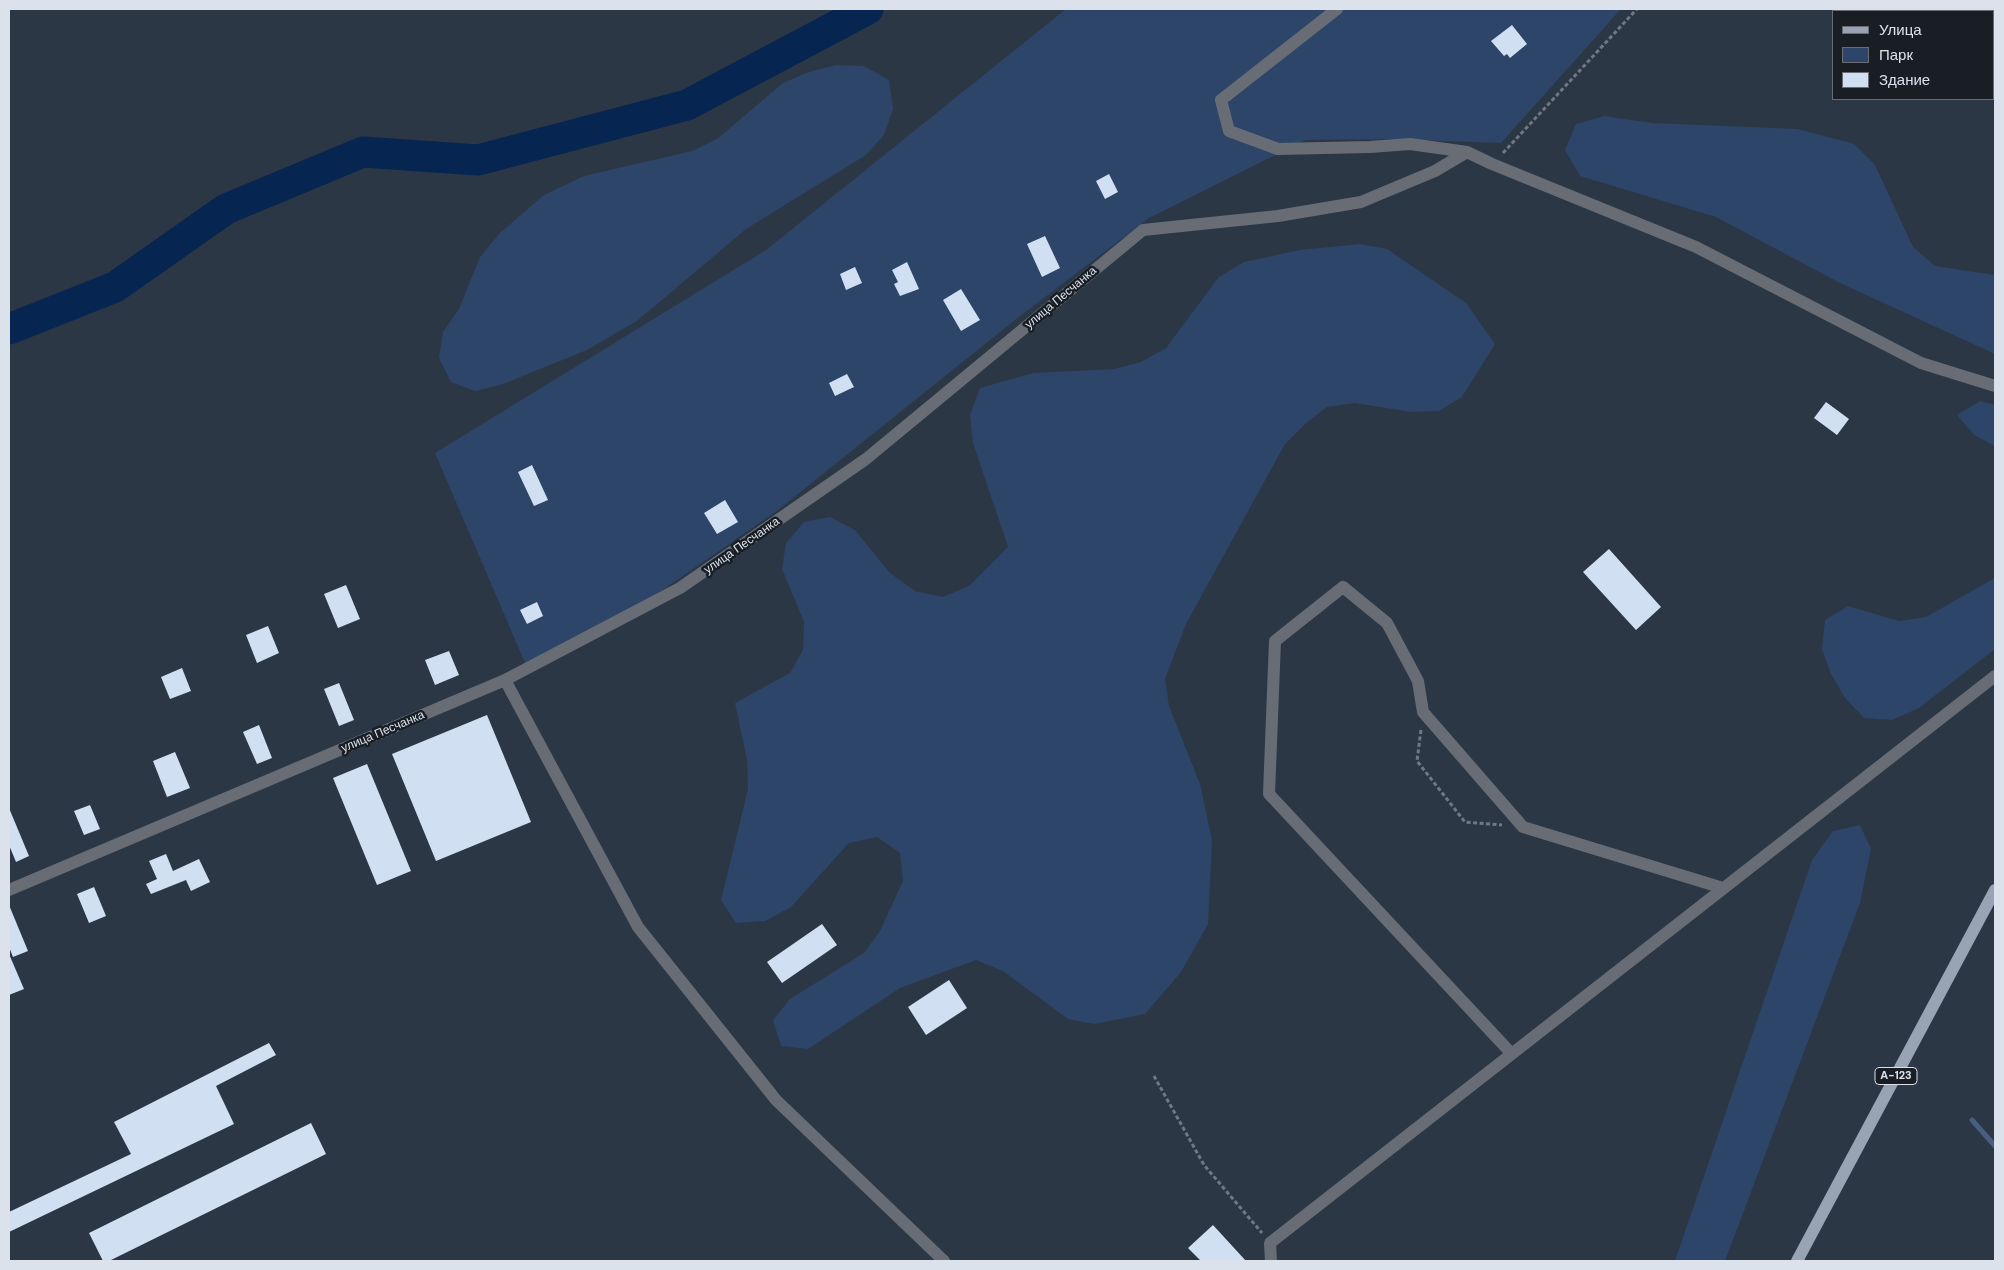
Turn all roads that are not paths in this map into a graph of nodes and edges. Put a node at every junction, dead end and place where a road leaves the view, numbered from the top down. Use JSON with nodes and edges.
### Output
{"nodes":[{"id":1,"x":1337,"y":9,"type":"edge"},
{"id":2,"x":1467,"y":152,"type":"junction"},
{"id":3,"x":1995,"y":386,"type":"edge"},
{"id":4,"x":1995,"y":676,"type":"edge"},
{"id":5,"x":504,"y":680,"type":"junction"},
{"id":6,"x":1723,"y":888,"type":"junction"},
{"id":7,"x":9,"y":890,"type":"edge"},
{"id":8,"x":1995,"y":890,"type":"edge"},
{"id":9,"x":1511,"y":1053,"type":"junction"},
{"id":10,"x":944,"y":1261,"type":"edge"},
{"id":11,"x":1271,"y":1261,"type":"edge"},
{"id":12,"x":1797,"y":1261,"type":"edge"}],
"edges":[{"from":1,"to":2,"type":"street"},
{"from":2,"to":3,"type":"street"},
{"from":2,"to":5,"type":"street","name":"улица Песчанка"},
{"from":4,"to":6,"type":"street"},
{"from":5,"to":7,"type":"street","name":"улица Песчанка"},
{"from":5,"to":10,"type":"street"},
{"from":6,"to":9,"type":"street"},
{"from":6,"to":9,"type":"street"},
{"from":8,"to":12,"type":"main road","number":"А-123"},
{"from":9,"to":11,"type":"street"}]}
